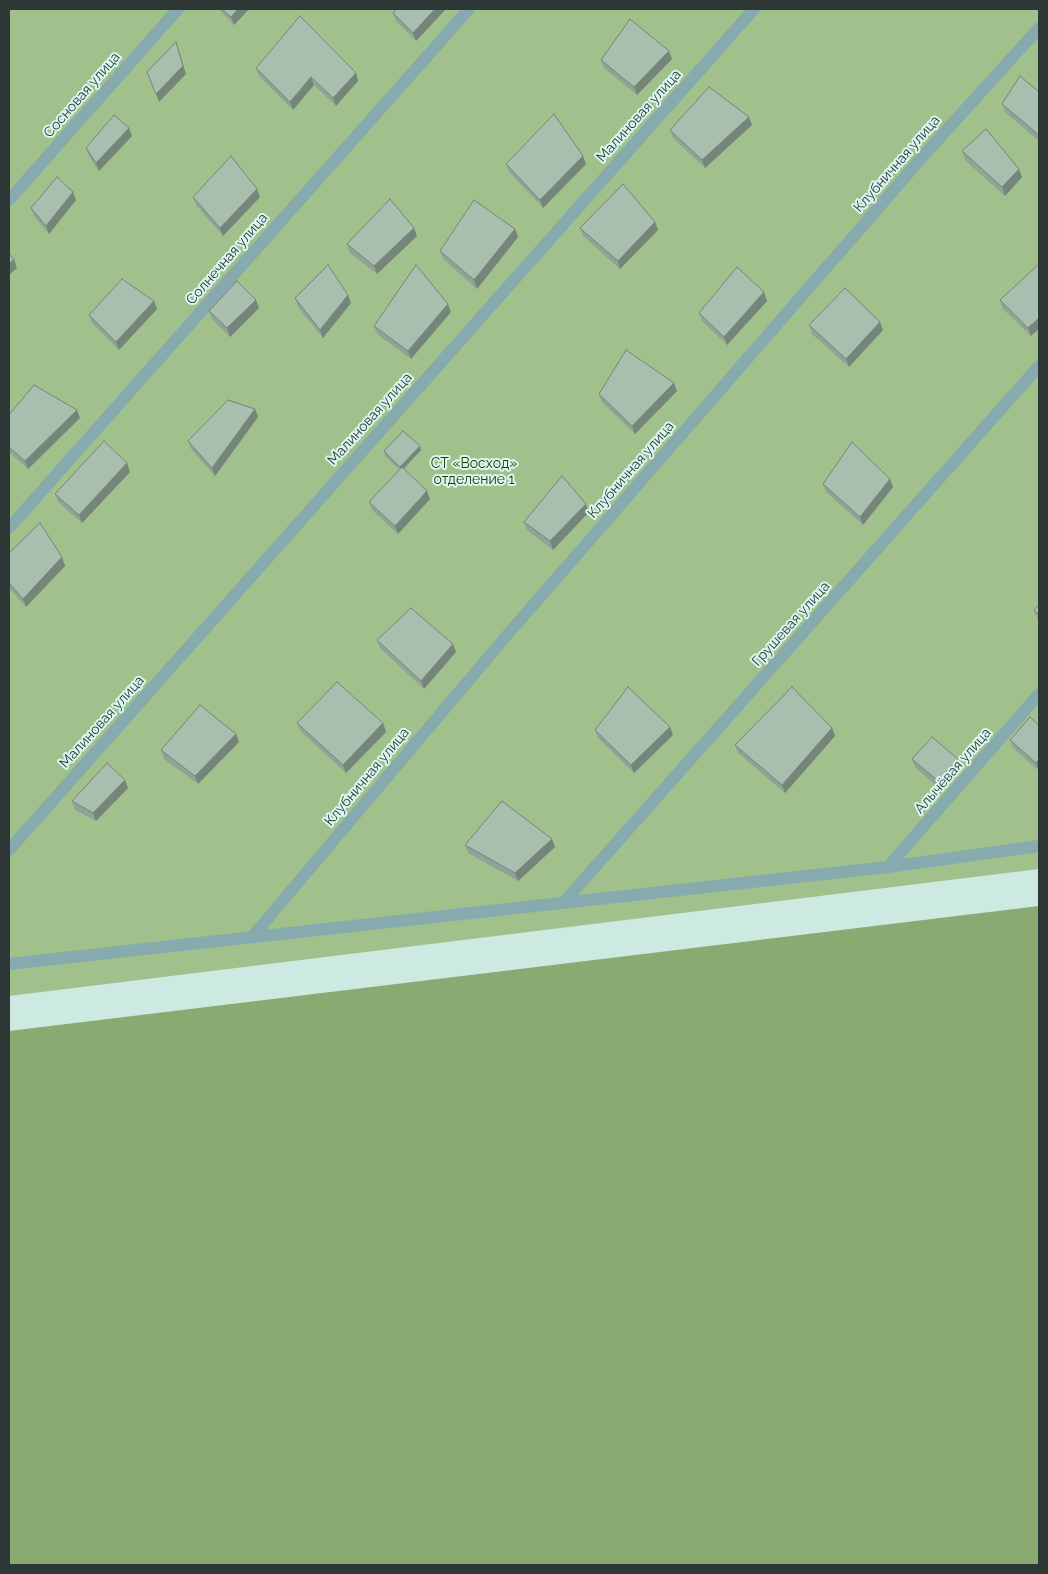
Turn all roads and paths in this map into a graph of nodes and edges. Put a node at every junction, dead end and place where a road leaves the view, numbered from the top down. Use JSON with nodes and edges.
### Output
{"nodes":[{"id":1,"x":178,"y":9,"type":"edge"},
{"id":2,"x":468,"y":9,"type":"edge"},
{"id":3,"x":754,"y":9,"type":"edge"},
{"id":4,"x":1039,"y":28,"type":"edge"},
{"id":5,"x":9,"y":200,"type":"edge"},
{"id":6,"x":1039,"y":366,"type":"edge"},
{"id":7,"x":9,"y":528,"type":"edge"},
{"id":8,"x":1039,"y":694,"type":"edge"},
{"id":9,"x":1039,"y":846,"type":"edge"},
{"id":10,"x":9,"y":850,"type":"edge"},
{"id":11,"x":888,"y":867,"type":"junction"},
{"id":12,"x":564,"y":902,"type":"junction"},
{"id":13,"x":252,"y":937,"type":"junction"},
{"id":14,"x":9,"y":964,"type":"edge"}],
"edges":[{"from":1,"to":5,"type":"street","name":"Сосновая улица"},
{"from":2,"to":7,"type":"street","name":"Солнечная улица"},
{"from":3,"to":10,"type":"street","name":"Малиновая улица"},
{"from":4,"to":13,"type":"street","name":"Клубничная улица"},
{"from":6,"to":12,"type":"street","name":"Грушевая улица"},
{"from":8,"to":11,"type":"street","name":"Алычёвая улица"},
{"from":9,"to":11,"type":"street"},
{"from":11,"to":12,"type":"street"},
{"from":12,"to":13,"type":"street"},
{"from":13,"to":14,"type":"street"}]}
